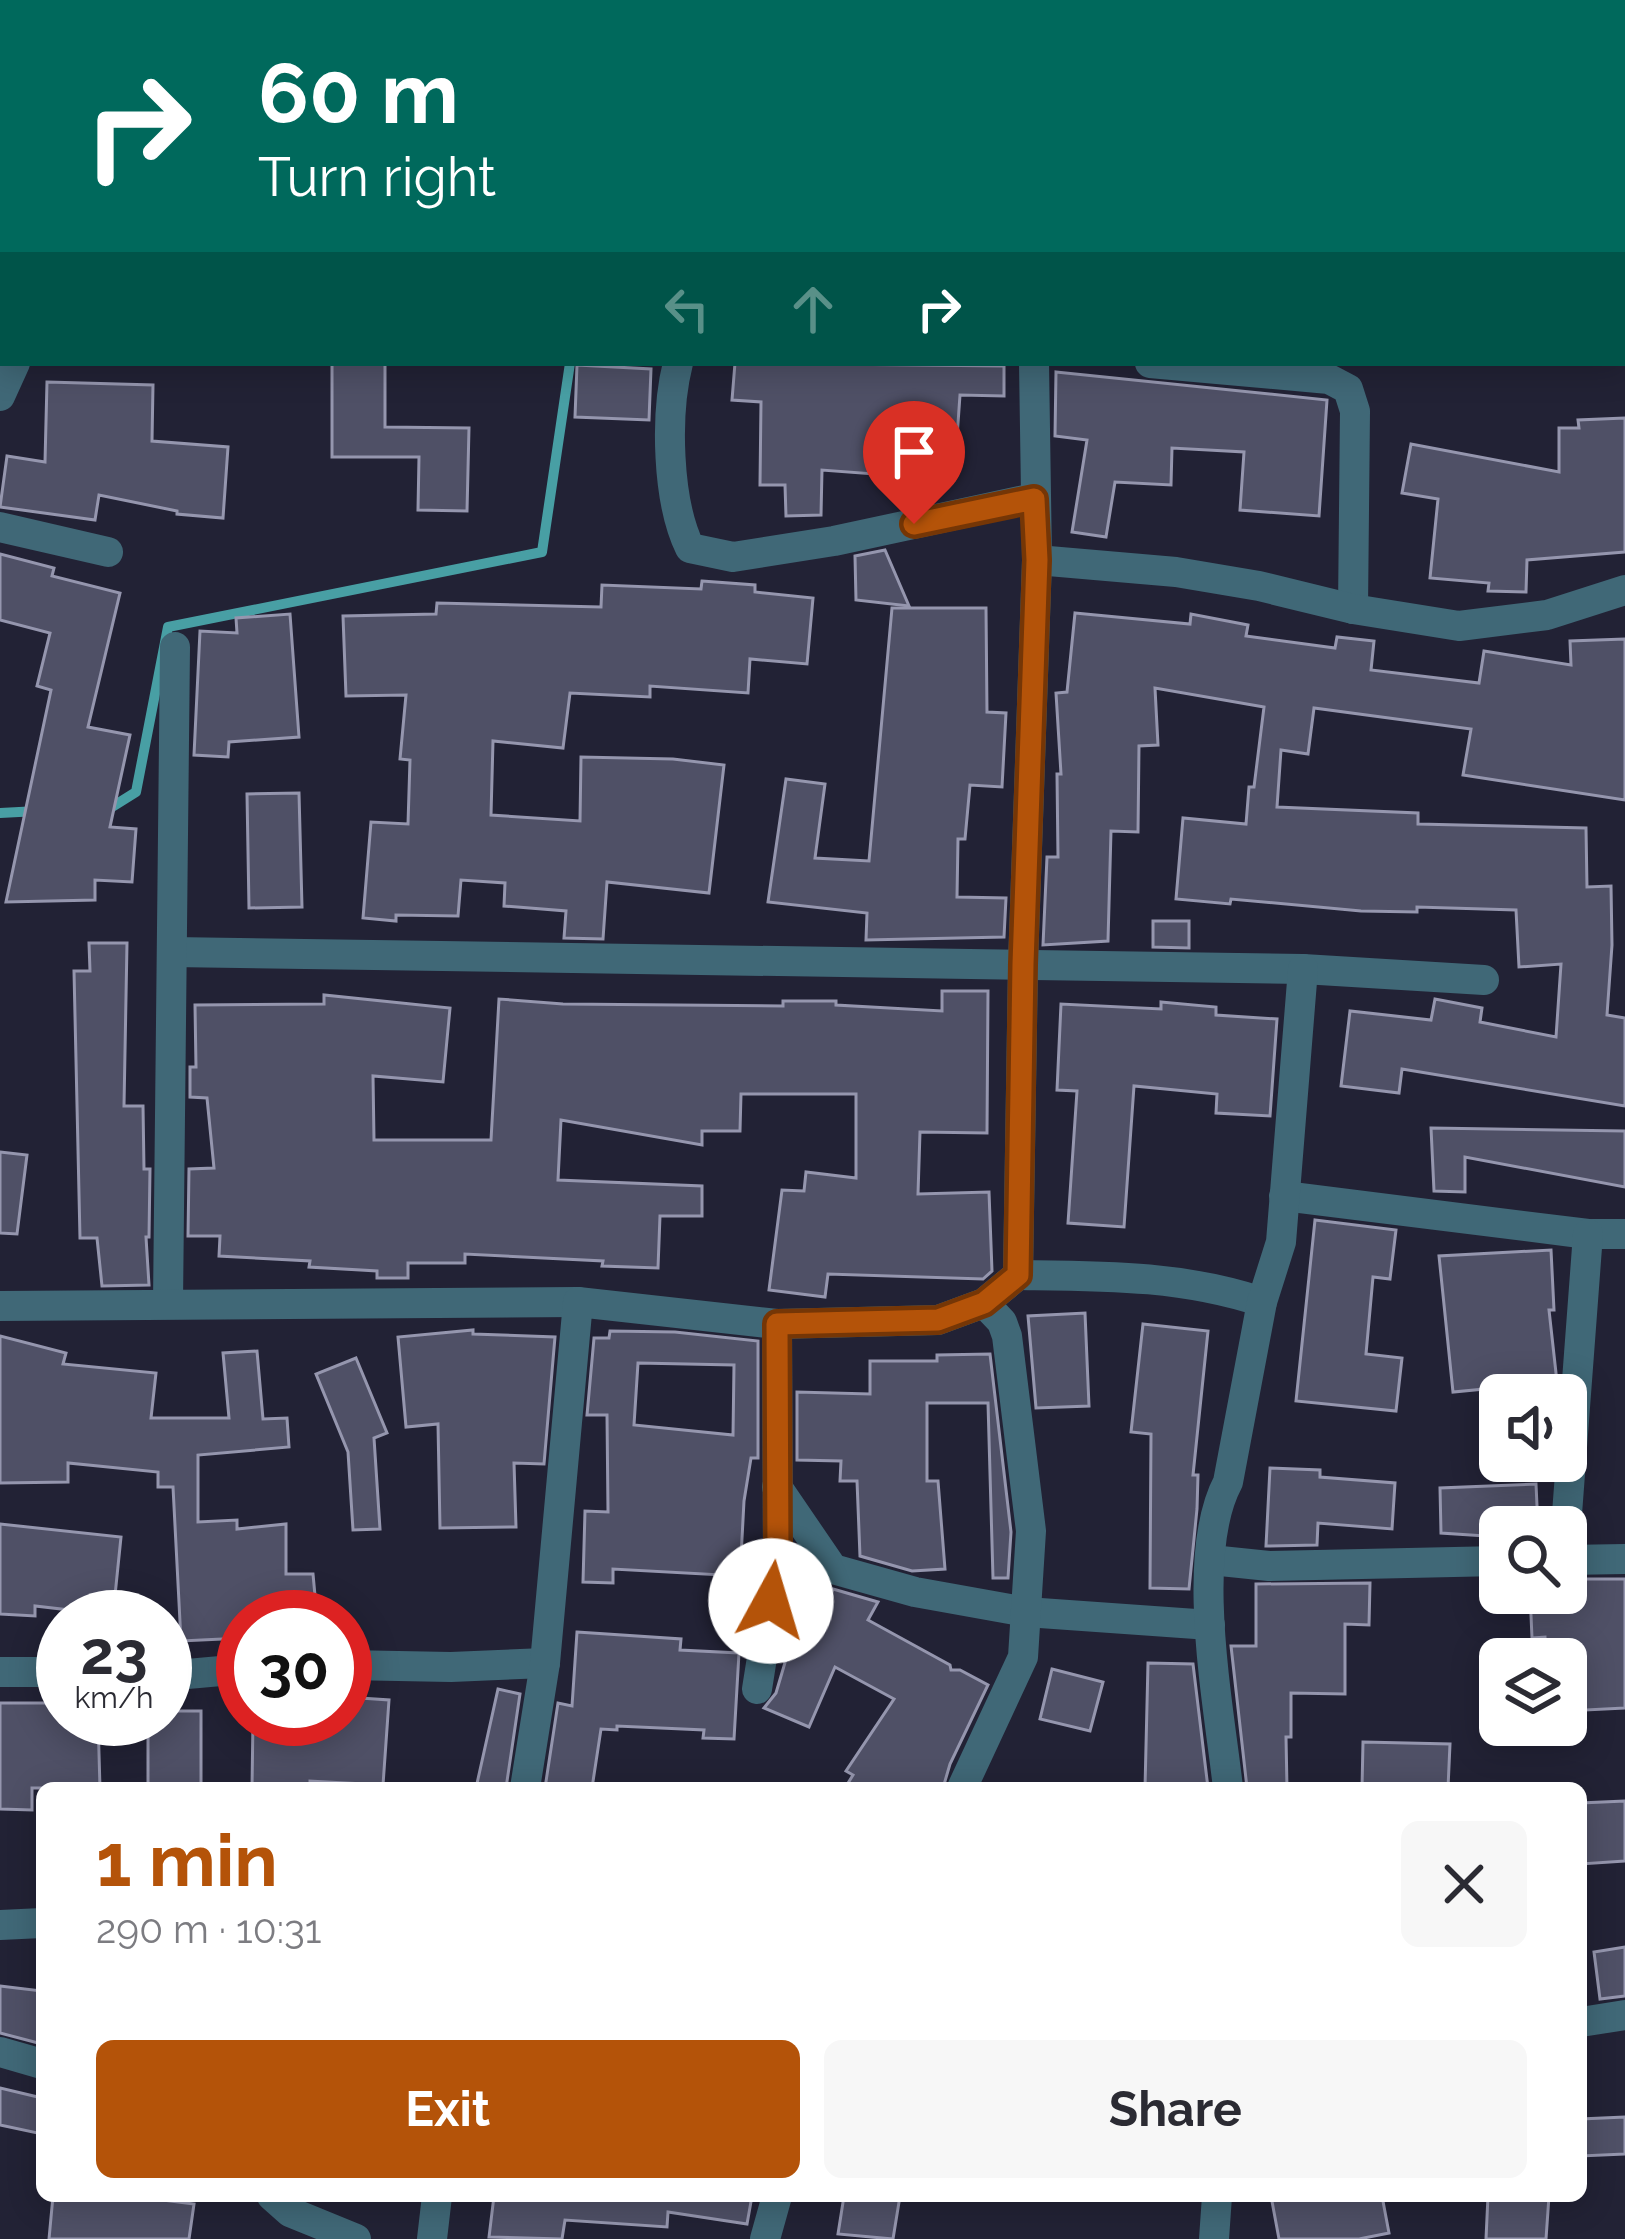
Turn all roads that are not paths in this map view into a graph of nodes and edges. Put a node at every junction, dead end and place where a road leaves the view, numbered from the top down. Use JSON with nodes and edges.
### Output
{"nodes":[{"id":1,"x":14,"y":366,"type":"edge"},
{"id":2,"x":677,"y":366,"type":"edge"},
{"id":3,"x":1034,"y":366,"type":"edge"},
{"id":4,"x":1184,"y":366,"type":"edge"},
{"id":5,"x":0,"y":396,"type":"edge"},
{"id":6,"x":1034,"y":499,"type":"junction"},
{"id":7,"x":0,"y":527,"type":"edge"},
{"id":8,"x":108,"y":552,"type":"dead end"},
{"id":9,"x":1037,"y":560,"type":"junction"},
{"id":10,"x":1625,"y":590,"type":"edge"},
{"id":11,"x":1353,"y":609,"type":"junction"},
{"id":12,"x":175,"y":647,"type":"dead end"},
{"id":13,"x":172,"y":952,"type":"junction"},
{"id":14,"x":1023,"y":964,"type":"junction"},
{"id":15,"x":1303,"y":969,"type":"junction"},
{"id":16,"x":1484,"y":980,"type":"dead end"},
{"id":17,"x":1284,"y":1196,"type":"junction"},
{"id":18,"x":1588,"y":1234,"type":"junction"},
{"id":19,"x":1625,"y":1234,"type":"edge"},
{"id":20,"x":1018,"y":1275,"type":"junction"},
{"id":21,"x":578,"y":1302,"type":"junction"},
{"id":22,"x":1262,"y":1302,"type":"junction"},
{"id":23,"x":169,"y":1303,"type":"junction"},
{"id":24,"x":984,"y":1303,"type":"junction"},
{"id":25,"x":0,"y":1306,"type":"edge"},
{"id":26,"x":777,"y":1324,"type":"junction"},
{"id":27,"x":777,"y":1486,"type":"junction"},
{"id":28,"x":1568,"y":1506,"type":"edge"},
{"id":29,"x":1210,"y":1559,"type":"junction"},
{"id":30,"x":1625,"y":1559,"type":"edge"},
{"id":31,"x":1587,"y":1560,"type":"edge"},
{"id":32,"x":1479,"y":1561,"type":"edge"},
{"id":33,"x":1027,"y":1612,"type":"junction"},
{"id":34,"x":1210,"y":1625,"type":"junction"},
{"id":35,"x":545,"y":1663,"type":"junction"},
{"id":36,"x":372,"y":1666,"type":"edge"},
{"id":37,"x":0,"y":1672,"type":"edge"},
{"id":38,"x":36,"y":1672,"type":"edge"},
{"id":39,"x":757,"y":1689,"type":"dead end"},
{"id":40,"x":526,"y":1782,"type":"edge"},
{"id":41,"x":965,"y":1782,"type":"edge"},
{"id":42,"x":1227,"y":1782,"type":"edge"},
{"id":43,"x":36,"y":1923,"type":"edge"},
{"id":44,"x":0,"y":1925,"type":"edge"},
{"id":45,"x":1625,"y":2014,"type":"edge"},
{"id":46,"x":1587,"y":2021,"type":"edge"},
{"id":47,"x":0,"y":2052,"type":"edge"},
{"id":48,"x":36,"y":2062,"type":"edge"},
{"id":49,"x":279,"y":2202,"type":"edge"},
{"id":50,"x":436,"y":2202,"type":"edge"},
{"id":51,"x":775,"y":2202,"type":"edge"},
{"id":52,"x":1217,"y":2202,"type":"edge"},
{"id":53,"x":356,"y":2239,"type":"edge"},
{"id":54,"x":432,"y":2239,"type":"edge"},
{"id":55,"x":765,"y":2239,"type":"edge"},
{"id":56,"x":1214,"y":2239,"type":"edge"}],
"edges":[{"from":1,"to":5,"type":"street"},
{"from":2,"to":6,"type":"street"},
{"from":3,"to":6,"type":"street"},
{"from":4,"to":11,"type":"street"},
{"from":6,"to":9,"type":"street"},
{"from":7,"to":8,"type":"street"},
{"from":9,"to":11,"type":"street"},
{"from":9,"to":14,"type":"street"},
{"from":10,"to":11,"type":"street"},
{"from":12,"to":13,"type":"street"},
{"from":13,"to":14,"type":"street"},
{"from":13,"to":23,"type":"street"},
{"from":14,"to":15,"type":"street"},
{"from":14,"to":20,"type":"street"},
{"from":15,"to":16,"type":"street"},
{"from":15,"to":17,"type":"street"},
{"from":17,"to":18,"type":"street"},
{"from":17,"to":22,"type":"street"},
{"from":18,"to":19,"type":"street"},
{"from":18,"to":28,"type":"street"},
{"from":20,"to":22,"type":"street"},
{"from":20,"to":24,"type":"street"},
{"from":21,"to":23,"type":"street"},
{"from":21,"to":26,"type":"street"},
{"from":21,"to":35,"type":"street"},
{"from":22,"to":29,"type":"street"},
{"from":23,"to":25,"type":"street"},
{"from":24,"to":26,"type":"street"},
{"from":24,"to":33,"type":"street"},
{"from":26,"to":27,"type":"street"},
{"from":27,"to":33,"type":"street"},
{"from":27,"to":39,"type":"street"},
{"from":29,"to":32,"type":"street"},
{"from":29,"to":34,"type":"street"},
{"from":30,"to":31,"type":"street"},
{"from":33,"to":34,"type":"street"},
{"from":33,"to":41,"type":"street"},
{"from":34,"to":42,"type":"street"},
{"from":35,"to":36,"type":"street"},
{"from":35,"to":40,"type":"street"},
{"from":37,"to":38,"type":"street"},
{"from":43,"to":44,"type":"street"},
{"from":45,"to":46,"type":"street"},
{"from":47,"to":48,"type":"street"},
{"from":49,"to":53,"type":"street"},
{"from":50,"to":54,"type":"street"},
{"from":51,"to":55,"type":"street"},
{"from":52,"to":56,"type":"street"}]}
